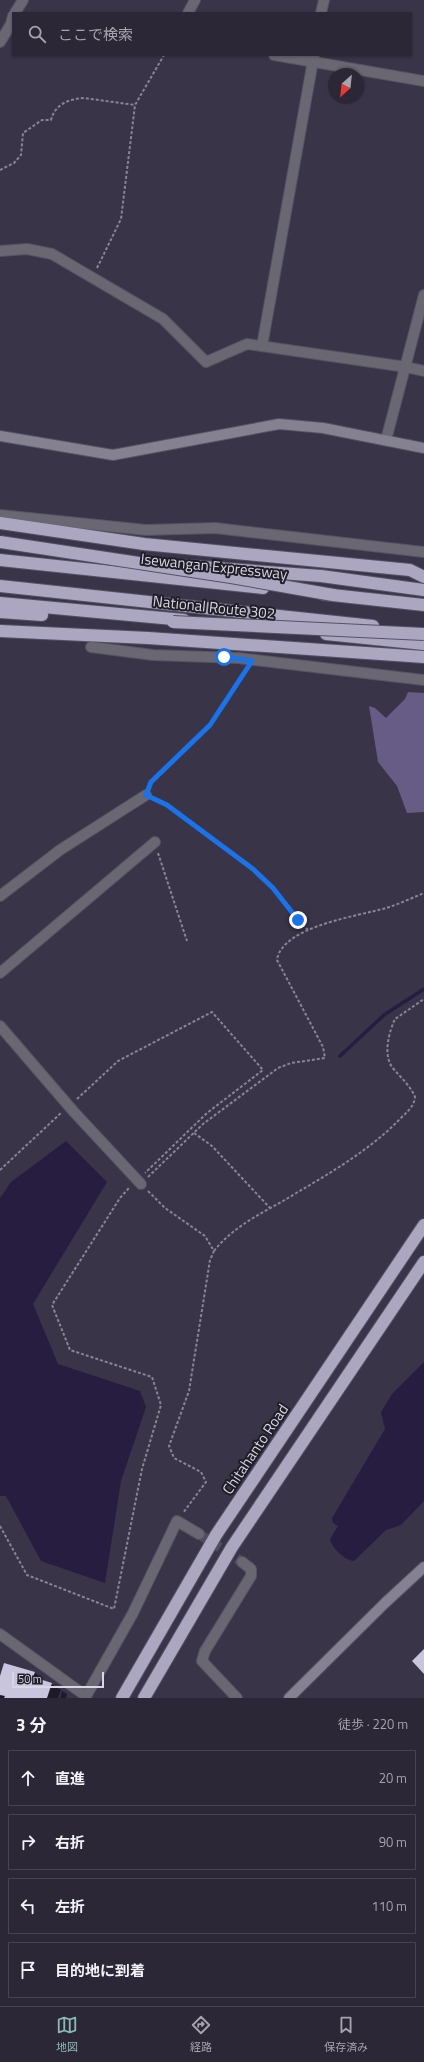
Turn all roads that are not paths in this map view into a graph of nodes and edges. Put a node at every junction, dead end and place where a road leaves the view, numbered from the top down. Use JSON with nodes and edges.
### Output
{"nodes":[{"id":1,"x":23,"y":0,"type":"edge"},
{"id":2,"x":195,"y":0,"type":"edge"},
{"id":3,"x":324,"y":0,"type":"edge"},
{"id":4,"x":16,"y":12,"type":"edge"},
{"id":5,"x":189,"y":12,"type":"edge"},
{"id":6,"x":321,"y":12,"type":"edge"},
{"id":7,"x":12,"y":20,"type":"edge"},
{"id":8,"x":0,"y":42,"type":"edge"},
{"id":9,"x":284,"y":56,"type":"edge"},
{"id":10,"x":313,"y":59,"type":"edge"},
{"id":11,"x":424,"y":81,"type":"edge"},
{"id":12,"x":0,"y":251,"type":"edge"},
{"id":13,"x":424,"y":295,"type":"edge"},
{"id":14,"x":262,"y":346,"type":"junction"},
{"id":15,"x":406,"y":367,"type":"junction"},
{"id":16,"x":424,"y":371,"type":"edge"},
{"id":17,"x":0,"y":436,"type":"edge"},
{"id":18,"x":386,"y":440,"type":"junction"},
{"id":19,"x":424,"y":448,"type":"edge"},
{"id":20,"x":0,"y":515,"type":"edge"},
{"id":21,"x":0,"y":523,"type":"edge"},
{"id":22,"x":0,"y":542,"type":"edge"},
{"id":23,"x":0,"y":547,"type":"edge"},
{"id":24,"x":424,"y":552,"type":"edge"},
{"id":25,"x":0,"y":560,"type":"edge"},
{"id":26,"x":410,"y":570,"type":"junction"},
{"id":27,"x":424,"y":570,"type":"edge"},
{"id":28,"x":424,"y":577,"type":"edge"},
{"id":29,"x":0,"y":586,"type":"edge"},
{"id":30,"x":424,"y":590,"type":"edge"},
{"id":31,"x":332,"y":595,"type":"junction"},
{"id":32,"x":0,"y":603,"type":"edge"},
{"id":33,"x":424,"y":605,"type":"edge"},
{"id":34,"x":0,"y":612,"type":"edge"},
{"id":35,"x":0,"y":631,"type":"edge"},
{"id":36,"x":424,"y":633,"type":"edge"},
{"id":37,"x":424,"y":644,"type":"edge"},
{"id":38,"x":90,"y":647,"type":"dead end"},
{"id":39,"x":424,"y":657,"type":"edge"},
{"id":40,"x":424,"y":680,"type":"edge"},
{"id":41,"x":146,"y":795,"type":"road end"},
{"id":42,"x":155,"y":842,"type":"road end"},
{"id":43,"x":0,"y":896,"type":"edge"},
{"id":44,"x":0,"y":973,"type":"edge"},
{"id":45,"x":0,"y":1026,"type":"edge"},
{"id":46,"x":139,"y":1182,"type":"road end"},
{"id":47,"x":424,"y":1225,"type":"edge"},
{"id":48,"x":424,"y":1262,"type":"edge"},
{"id":49,"x":199,"y":1534,"type":"tunnel mouth"},
{"id":50,"x":242,"y":1562,"type":"tunnel mouth"},
{"id":51,"x":424,"y":1567,"type":"edge"},
{"id":52,"x":0,"y":1637,"type":"edge"},
{"id":53,"x":85,"y":1697,"type":"edge"},
{"id":54,"x":122,"y":1698,"type":"edge"},
{"id":55,"x":144,"y":1698,"type":"edge"},
{"id":56,"x":237,"y":1698,"type":"edge"},
{"id":57,"x":289,"y":1698,"type":"edge"}],
"edges":[{"from":1,"to":4,"type":"street"},
{"from":2,"to":5,"type":"street"},
{"from":3,"to":6,"type":"street"},
{"from":7,"to":8,"type":"street"},
{"from":9,"to":10,"type":"street"},
{"from":10,"to":11,"type":"street"},
{"from":10,"to":14,"type":"street"},
{"from":12,"to":14,"type":"street"},
{"from":13,"to":15,"type":"street"},
{"from":14,"to":15,"type":"street"},
{"from":15,"to":16,"type":"street"},
{"from":15,"to":18,"type":"street"},
{"from":17,"to":18,"type":"street"},
{"from":18,"to":19,"type":"street"},
{"from":20,"to":24,"type":"street"},
{"from":21,"to":26,"type":"highway"},
{"from":22,"to":31,"type":"highway","bridge":true},
{"from":23,"to":30,"type":"highway"},
{"from":25,"to":31,"type":"highway","name":"Isewangan Expressway","bridge":true},
{"from":26,"to":27,"type":"highway"},
{"from":26,"to":28,"type":"highway"},
{"from":29,"to":36,"type":"highway","bridge":true},
{"from":31,"to":33,"type":"highway","name":"Isewangan Expressway"},
{"from":32,"to":37,"type":"highway","name":"National Route 302"},
{"from":34,"to":36,"type":"highway","bridge":true},
{"from":35,"to":39,"type":"highway"},
{"from":38,"to":40,"type":"street"},
{"from":41,"to":43,"type":"street"},
{"from":42,"to":44,"type":"street"},
{"from":45,"to":46,"type":"street"},
{"from":47,"to":54,"type":"highway","name":"Chitahanto Road"},
{"from":48,"to":55,"type":"highway"},
{"from":49,"to":53,"type":"street"},
{"from":50,"to":56,"type":"street"},
{"from":51,"to":57,"type":"street"},
{"from":52,"to":53,"type":"street"}]}
